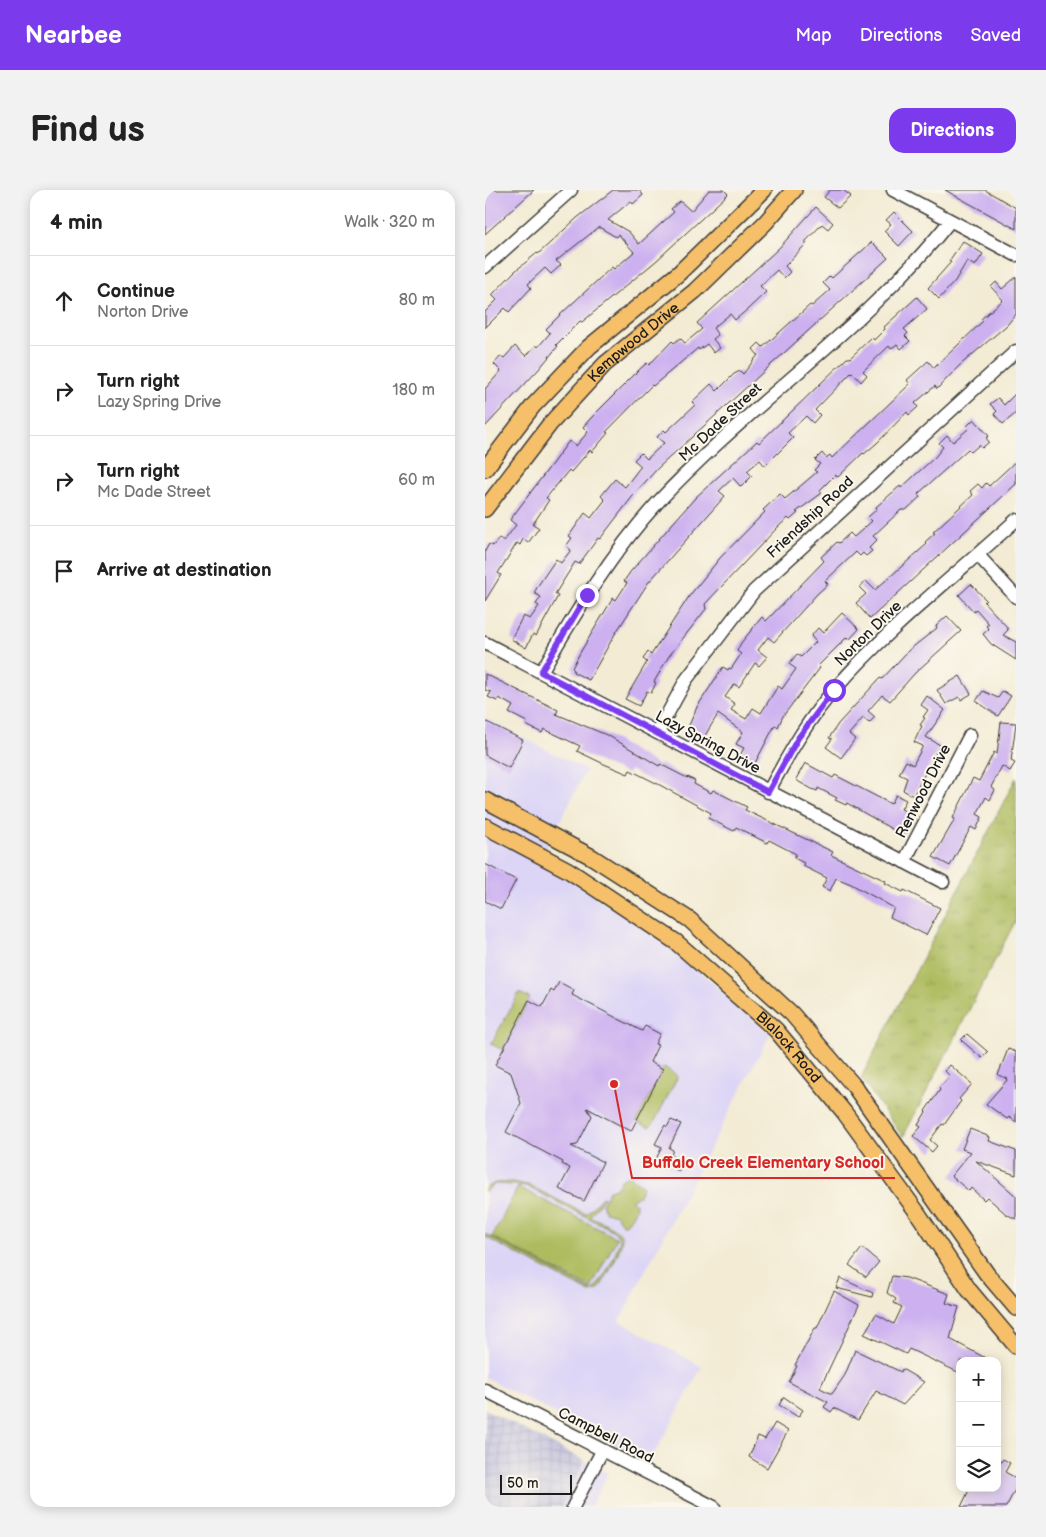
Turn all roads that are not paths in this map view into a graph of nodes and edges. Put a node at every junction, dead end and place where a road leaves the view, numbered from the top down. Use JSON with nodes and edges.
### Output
{"nodes":[{"id":1,"x":571,"y":190,"type":"edge"},
{"id":2,"x":764,"y":190,"type":"edge"},
{"id":3,"x":794,"y":190,"type":"edge"},
{"id":4,"x":893,"y":190,"type":"edge"},
{"id":5,"x":950,"y":221,"type":"junction"},
{"id":6,"x":1016,"y":255,"type":"edge"},
{"id":7,"x":485,"y":267,"type":"edge"},
{"id":8,"x":1016,"y":351,"type":"edge"},
{"id":9,"x":584,"y":353,"type":"junction"},
{"id":10,"x":600,"y":370,"type":"junction"},
{"id":11,"x":485,"y":469,"type":"edge"},
{"id":12,"x":485,"y":509,"type":"edge"},
{"id":13,"x":1016,"y":520,"type":"edge"},
{"id":14,"x":978,"y":555,"type":"junction"},
{"id":15,"x":1016,"y":597,"type":"edge"},
{"id":16,"x":485,"y":643,"type":"edge"},
{"id":17,"x":541,"y":672,"type":"junction"},
{"id":18,"x":657,"y":734,"type":"junction"},
{"id":19,"x":970,"y":735,"type":"dead end"},
{"id":20,"x":768,"y":792,"type":"junction"},
{"id":21,"x":485,"y":800,"type":"edge"},
{"id":22,"x":485,"y":826,"type":"edge"},
{"id":23,"x":539,"y":829,"type":"junction"},
{"id":24,"x":530,"y":850,"type":"junction"},
{"id":25,"x":592,"y":857,"type":"junction"},
{"id":26,"x":905,"y":862,"type":"junction"},
{"id":27,"x":568,"y":870,"type":"junction"},
{"id":28,"x":943,"y":882,"type":"dead end"},
{"id":29,"x":1016,"y":1308,"type":"edge"},
{"id":30,"x":1016,"y":1346,"type":"edge"},
{"id":31,"x":485,"y":1390,"type":"edge"},
{"id":32,"x":602,"y":1451,"type":"junction"},
{"id":33,"x":573,"y":1507,"type":"edge"},
{"id":34,"x":714,"y":1507,"type":"edge"}],
"edges":[{"from":1,"to":7,"type":"street"},
{"from":2,"to":9,"type":"main road","name":"Kempwood Drive"},
{"from":3,"to":10,"type":"main road","name":"Kempwood Drive"},
{"from":4,"to":5,"type":"street"},
{"from":5,"to":6,"type":"street"},
{"from":5,"to":17,"type":"street","name":"Mc Dade Street"},
{"from":8,"to":18,"type":"street","name":"Friendship Road"},
{"from":9,"to":10,"type":"main road"},
{"from":9,"to":11,"type":"main road","name":"Kempwood Drive"},
{"from":10,"to":12,"type":"main road","name":"Kempwood Drive"},
{"from":13,"to":14,"type":"street","name":"Norton Drive"},
{"from":14,"to":15,"type":"street"},
{"from":14,"to":20,"type":"street","name":"Norton Drive"},
{"from":16,"to":17,"type":"street","name":"Lazy Spring Drive"},
{"from":17,"to":18,"type":"street","name":"Lazy Spring Drive"},
{"from":18,"to":20,"type":"street","name":"Lazy Spring Drive"},
{"from":19,"to":26,"type":"street","name":"Renwood Drive"},
{"from":20,"to":26,"type":"street","name":"Lazy Spring Drive"},
{"from":21,"to":23,"type":"main road","name":"Blalock Road"},
{"from":22,"to":24,"type":"main road","name":"Blalock Road"},
{"from":23,"to":24,"type":"main road"},
{"from":23,"to":25,"type":"main road","name":"Blalock Road"},
{"from":24,"to":27,"type":"main road","name":"Blalock Road"},
{"from":25,"to":27,"type":"main road"},
{"from":25,"to":29,"type":"main road","name":"Blalock Road"},
{"from":26,"to":28,"type":"street","name":"Lazy Spring Drive"},
{"from":27,"to":30,"type":"main road","name":"Blalock Road"},
{"from":31,"to":32,"type":"street","name":"Campbell Road"},
{"from":32,"to":33,"type":"street"},
{"from":32,"to":34,"type":"street","name":"Campbell Road"}]}
